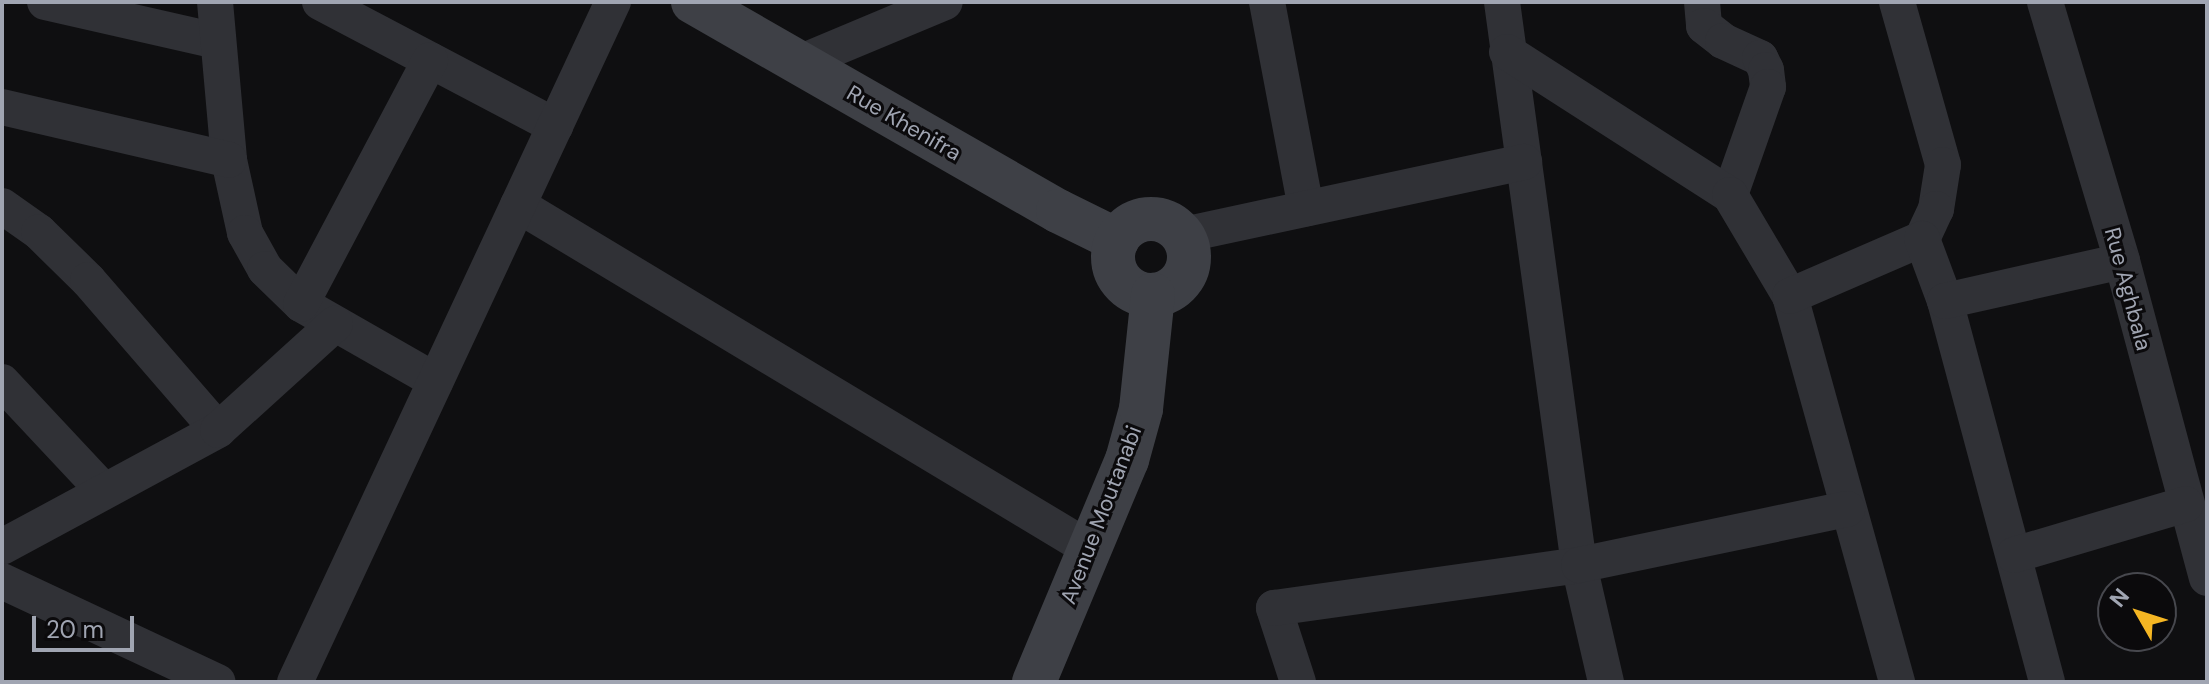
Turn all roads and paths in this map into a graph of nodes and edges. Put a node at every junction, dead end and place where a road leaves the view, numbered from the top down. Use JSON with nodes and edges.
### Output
{"nodes":[{"id":1,"x":45,"y":2,"type":"edge"},
{"id":2,"x":215,"y":2,"type":"edge"},
{"id":3,"x":320,"y":2,"type":"edge"},
{"id":4,"x":613,"y":2,"type":"edge"},
{"id":5,"x":693,"y":2,"type":"edge"},
{"id":6,"x":945,"y":2,"type":"edge"},
{"id":7,"x":1267,"y":2,"type":"edge"},
{"id":8,"x":1502,"y":2,"type":"edge"},
{"id":9,"x":1702,"y":2,"type":"edge"},
{"id":10,"x":1897,"y":2,"type":"edge"},
{"id":11,"x":2045,"y":2,"type":"edge"},
{"id":12,"x":217,"y":41,"type":"junction"},
{"id":13,"x":1507,"y":52,"type":"junction"},
{"id":14,"x":430,"y":60,"type":"junction"},
{"id":15,"x":799,"y":63,"type":"junction"},
{"id":16,"x":2,"y":107,"type":"edge"},
{"id":17,"x":555,"y":126,"type":"junction"},
{"id":18,"x":229,"y":160,"type":"junction"},
{"id":19,"x":1524,"y":162,"type":"junction"},
{"id":20,"x":1730,"y":195,"type":"junction"},
{"id":21,"x":518,"y":205,"type":"junction"},
{"id":22,"x":2,"y":206,"type":"edge"},
{"id":23,"x":1306,"y":208,"type":"junction"},
{"id":24,"x":1183,"y":235,"type":"junction"},
{"id":25,"x":1922,"y":239,"type":"junction"},
{"id":26,"x":1117,"y":240,"type":"junction"},
{"id":27,"x":2122,"y":261,"type":"junction"},
{"id":28,"x":1153,"y":295,"type":"junction"},
{"id":29,"x":1790,"y":296,"type":"junction"},
{"id":30,"x":1945,"y":301,"type":"junction"},
{"id":31,"x":301,"y":304,"type":"junction"},
{"id":32,"x":335,"y":324,"type":"junction"},
{"id":33,"x":436,"y":381,"type":"junction"},
{"id":34,"x":2,"y":382,"type":"edge"},
{"id":35,"x":218,"y":430,"type":"junction"},
{"id":36,"x":104,"y":491,"type":"junction"},
{"id":37,"x":2186,"y":504,"type":"junction"},
{"id":38,"x":1847,"y":509,"type":"junction"},
{"id":39,"x":2,"y":547,"type":"edge"},
{"id":40,"x":1090,"y":549,"type":"junction"},
{"id":41,"x":2014,"y":555,"type":"junction"},
{"id":42,"x":1579,"y":565,"type":"junction"},
{"id":43,"x":2207,"y":578,"type":"edge"},
{"id":44,"x":2,"y":581,"type":"edge"},
{"id":45,"x":218,"y":682,"type":"edge"},
{"id":46,"x":295,"y":682,"type":"edge"},
{"id":47,"x":1034,"y":682,"type":"edge"},
{"id":48,"x":1298,"y":682,"type":"edge"},
{"id":49,"x":1606,"y":682,"type":"edge"},
{"id":50,"x":1897,"y":682,"type":"edge"},
{"id":51,"x":2047,"y":682,"type":"edge"}],
"edges":[{"from":1,"to":12,"type":"street"},
{"from":2,"to":12,"type":"street"},
{"from":3,"to":14,"type":"street"},
{"from":4,"to":17,"type":"street"},
{"from":5,"to":15,"type":"street","name":"Rue Khenifra"},
{"from":6,"to":15,"type":"street"},
{"from":7,"to":23,"type":"street"},
{"from":8,"to":13,"type":"street"},
{"from":9,"to":20,"type":"street"},
{"from":10,"to":25,"type":"street"},
{"from":11,"to":27,"type":"street","name":"Rue Aghbala"},
{"from":12,"to":18,"type":"street"},
{"from":13,"to":19,"type":"street"},
{"from":13,"to":20,"type":"street"},
{"from":14,"to":17,"type":"street"},
{"from":14,"to":31,"type":"street"},
{"from":15,"to":26,"type":"street","name":"Rue Khenifra"},
{"from":16,"to":18,"type":"street"},
{"from":17,"to":21,"type":"street"},
{"from":18,"to":31,"type":"street"},
{"from":19,"to":23,"type":"street"},
{"from":19,"to":42,"type":"street"},
{"from":20,"to":29,"type":"street"},
{"from":21,"to":33,"type":"street"},
{"from":21,"to":40,"type":"street"},
{"from":22,"to":35,"type":"street"},
{"from":23,"to":24,"type":"street"},
{"from":24,"to":26,"type":"street"},
{"from":24,"to":28,"type":"street"},
{"from":25,"to":29,"type":"street"},
{"from":25,"to":30,"type":"street"},
{"from":26,"to":28,"type":"street"},
{"from":27,"to":30,"type":"street"},
{"from":27,"to":37,"type":"street","name":"Rue Aghbala"},
{"from":28,"to":40,"type":"street","name":"Avenue Moutanabi"},
{"from":29,"to":38,"type":"street"},
{"from":30,"to":41,"type":"street"},
{"from":31,"to":32,"type":"street"},
{"from":32,"to":33,"type":"street"},
{"from":32,"to":35,"type":"street"},
{"from":33,"to":46,"type":"street"},
{"from":34,"to":36,"type":"street"},
{"from":35,"to":36,"type":"street"},
{"from":36,"to":39,"type":"street"},
{"from":37,"to":41,"type":"street"},
{"from":37,"to":43,"type":"street","name":"Rue Aghbala"},
{"from":38,"to":42,"type":"street"},
{"from":38,"to":50,"type":"street"},
{"from":40,"to":47,"type":"street","name":"Avenue Moutanabi"},
{"from":41,"to":51,"type":"street"},
{"from":42,"to":48,"type":"street"},
{"from":42,"to":49,"type":"street"},
{"from":44,"to":45,"type":"street"}]}
